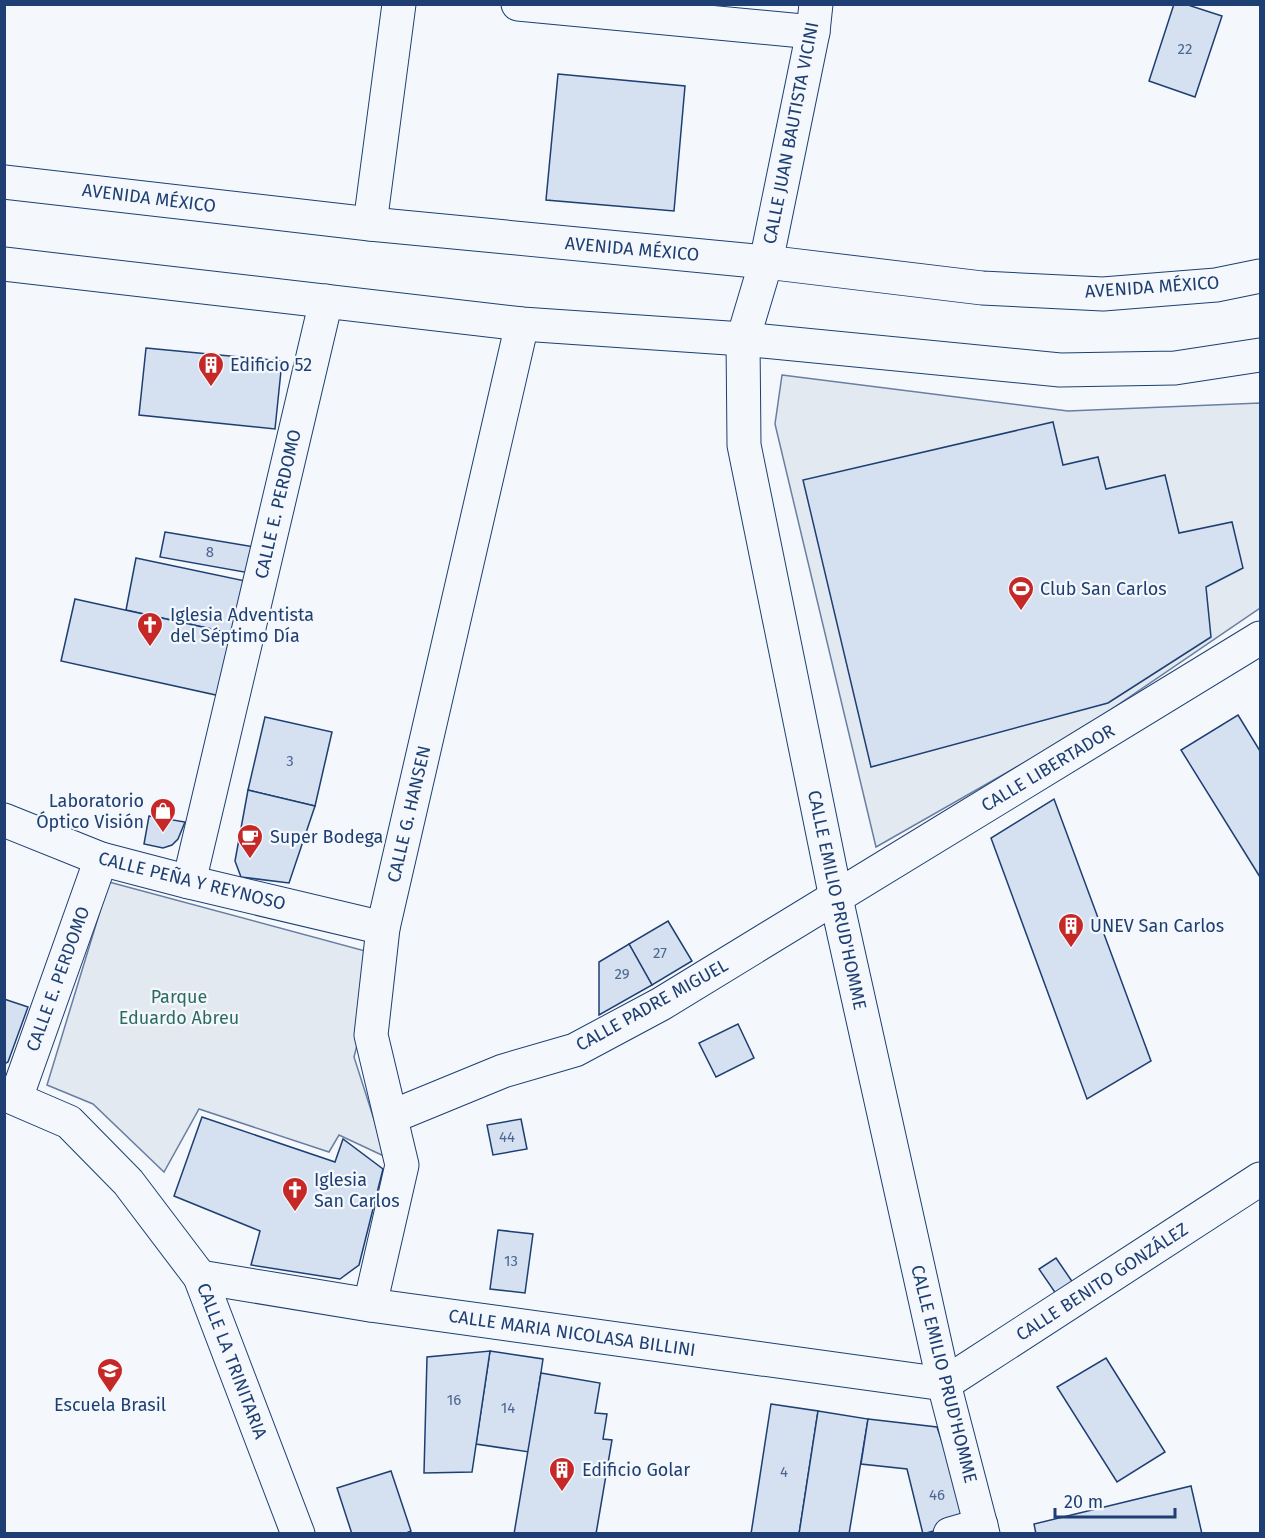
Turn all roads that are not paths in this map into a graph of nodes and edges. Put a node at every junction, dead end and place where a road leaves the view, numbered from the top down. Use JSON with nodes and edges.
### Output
{"nodes":[{"id":1,"x":399,"y":4,"type":"edge"},
{"id":2,"x":518,"y":4,"type":"edge"},
{"id":3,"x":814,"y":18,"type":"edge"},
{"id":4,"x":4,"y":182,"type":"edge"},
{"id":5,"x":369,"y":224,"type":"junction"},
{"id":6,"x":766,"y":262,"type":"junction"},
{"id":7,"x":4,"y":264,"type":"edge"},
{"id":8,"x":1260,"y":276,"type":"edge"},
{"id":9,"x":326,"y":301,"type":"junction"},
{"id":10,"x":522,"y":324,"type":"junction"},
{"id":11,"x":743,"y":339,"type":"junction"},
{"id":12,"x":1260,"y":355,"type":"edge"},
{"id":13,"x":1260,"y":638,"type":"edge"},
{"id":14,"x":4,"y":820,"type":"edge"},
{"id":15,"x":101,"y":859,"type":"junction"},
{"id":16,"x":189,"y":882,"type":"junction"},
{"id":17,"x":836,"y":898,"type":"junction"},
{"id":18,"x":383,"y":928,"type":"junction"},
{"id":19,"x":10,"y":1096,"type":"edge"},
{"id":20,"x":391,"y":1117,"type":"junction"},
{"id":21,"x":1260,"y":1179,"type":"edge"},
{"id":22,"x":200,"y":1277,"type":"junction"},
{"id":23,"x":370,"y":1305,"type":"junction"},
{"id":24,"x":944,"y":1384,"type":"junction"},
{"id":25,"x":982,"y":1529,"type":"edge"},
{"id":26,"x":298,"y":1533,"type":"edge"},
{"id":27,"x":950,"y":1533,"type":"edge"}],
"edges":[{"from":1,"to":5,"type":"street"},
{"from":2,"to":3,"type":"street"},
{"from":3,"to":6,"type":"street","name":"CALLE JUAN BAUTISTA VICINI"},
{"from":4,"to":5,"type":"street","name":"AVENIDA MÉXICO"},
{"from":5,"to":6,"type":"street","name":"AVENIDA MÉXICO"},
{"from":6,"to":8,"type":"street","name":"AVENIDA MÉXICO"},
{"from":6,"to":11,"type":"street","name":"CALLE EMILIO PRUD'HOMME"},
{"from":7,"to":9,"type":"street"},
{"from":9,"to":10,"type":"street"},
{"from":9,"to":16,"type":"street","name":"CALLE E. PERDOMO"},
{"from":10,"to":11,"type":"street"},
{"from":10,"to":18,"type":"street","name":"CALLE G. HANSEN"},
{"from":11,"to":12,"type":"street"},
{"from":11,"to":17,"type":"street","name":"CALLE EMILIO PRUD'HOMME"},
{"from":13,"to":17,"type":"street","name":"CALLE LIBERTADOR"},
{"from":14,"to":15,"type":"street","name":"CALLE PEÑA Y REYNOSO"},
{"from":15,"to":16,"type":"street","name":"CALLE PEÑA Y REYNOSO"},
{"from":15,"to":19,"type":"street","name":"CALLE E. PERDOMO"},
{"from":16,"to":18,"type":"street","name":"CALLE PEÑA Y REYNOSO"},
{"from":17,"to":20,"type":"street","name":"CALLE PADRE MIGUEL"},
{"from":17,"to":24,"type":"street","name":"CALLE EMILIO PRUD'HOMME"},
{"from":18,"to":20,"type":"street","name":"CALLE G. HANSEN"},
{"from":19,"to":22,"type":"street","name":"CALLE LA TRINITARIA"},
{"from":20,"to":23,"type":"street","name":"CALLE G. HANSEN"},
{"from":21,"to":24,"type":"street","name":"CALLE BENITO GONZÁLEZ"},
{"from":22,"to":23,"type":"street","name":"CALLE MARIA NICOLASA BILLINI"},
{"from":22,"to":26,"type":"street","name":"CALLE LA TRINITARIA"},
{"from":23,"to":24,"type":"street","name":"CALLE MARIA NICOLASA BILLINI"},
{"from":24,"to":25,"type":"street","name":"CALLE EMILIO PRUD'HOMME"},
{"from":25,"to":27,"type":"street"}]}
